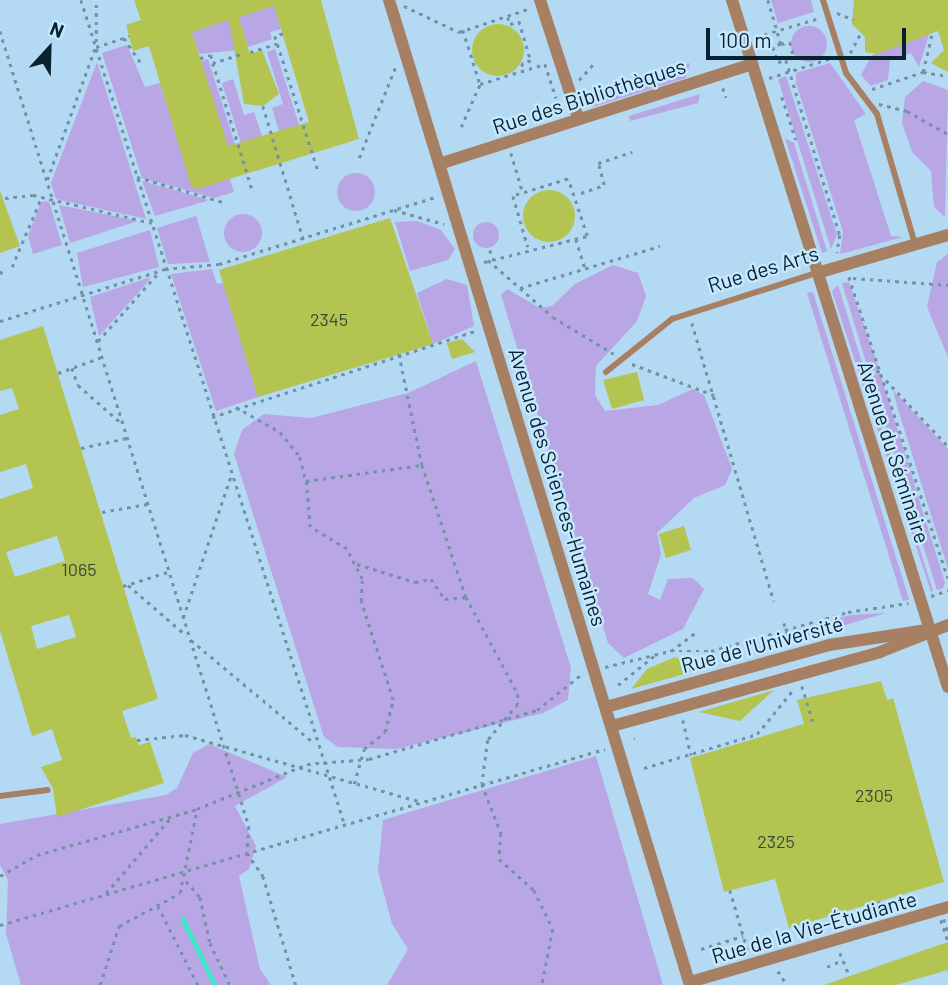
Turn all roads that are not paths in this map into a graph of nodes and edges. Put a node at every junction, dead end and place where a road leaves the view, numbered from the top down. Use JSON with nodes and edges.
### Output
{"nodes":[{"id":1,"x":732,"y":0,"type":"edge"},
{"id":2,"x":823,"y":0,"type":"edge"},
{"id":3,"x":394,"y":2,"type":"edge"},
{"id":4,"x":539,"y":3,"type":"edge"},
{"id":5,"x":752,"y":64,"type":"junction"},
{"id":6,"x":578,"y":118,"type":"junction"},
{"id":7,"x":439,"y":164,"type":"junction"},
{"id":8,"x":948,"y":235,"type":"edge"},
{"id":9,"x":915,"y":245,"type":"junction"},
{"id":10,"x":819,"y":279,"type":"junction"},
{"id":11,"x":606,"y":372,"type":"dead end"},
{"id":12,"x":948,"y":625,"type":"edge"},
{"id":13,"x":930,"y":630,"type":"junction"},
{"id":14,"x":948,"y":687,"type":"edge"},
{"id":15,"x":606,"y":707,"type":"junction"},
{"id":16,"x":612,"y":726,"type":"junction"},
{"id":17,"x":48,"y":790,"type":"dead end"},
{"id":18,"x":0,"y":796,"type":"edge"},
{"id":19,"x":944,"y":916,"type":"edge"},
{"id":20,"x":690,"y":984,"type":"edge"}],
"edges":[{"from":1,"to":5,"type":"street","name":"Avenue du Séminaire"},
{"from":2,"to":9,"type":"lane"},
{"from":3,"to":7,"type":"street","name":"Avenue des Sciences-Humaines"},
{"from":4,"to":6,"type":"street"},
{"from":5,"to":6,"type":"street","name":"Rue des Bibliothèques"},
{"from":5,"to":10,"type":"street","name":"Avenue du Séminaire"},
{"from":6,"to":7,"type":"street","name":"Rue des Bibliothèques"},
{"from":7,"to":15,"type":"street","name":"Avenue des Sciences-Humaines"},
{"from":8,"to":9,"type":"street","name":"Rue des Arts"},
{"from":9,"to":10,"type":"street","name":"Rue des Arts"},
{"from":10,"to":11,"type":"lane","name":"Rue des Arts"},
{"from":10,"to":13,"type":"street","name":"Avenue du Séminaire"},
{"from":12,"to":13,"type":"street","name":"Rue de l'Université"},
{"from":13,"to":14,"type":"street"},
{"from":13,"to":15,"type":"street","name":"Rue de l'Université"},
{"from":13,"to":16,"type":"street","name":"Rue de l'Université"},
{"from":15,"to":16,"type":"street","name":"Avenue des Sciences-Humaines"},
{"from":16,"to":20,"type":"street","name":"Avenue des Sciences-Humaines"},
{"from":17,"to":18,"type":"lane"},
{"from":19,"to":20,"type":"street","name":"Rue de la Vie-Étudiante"}]}
